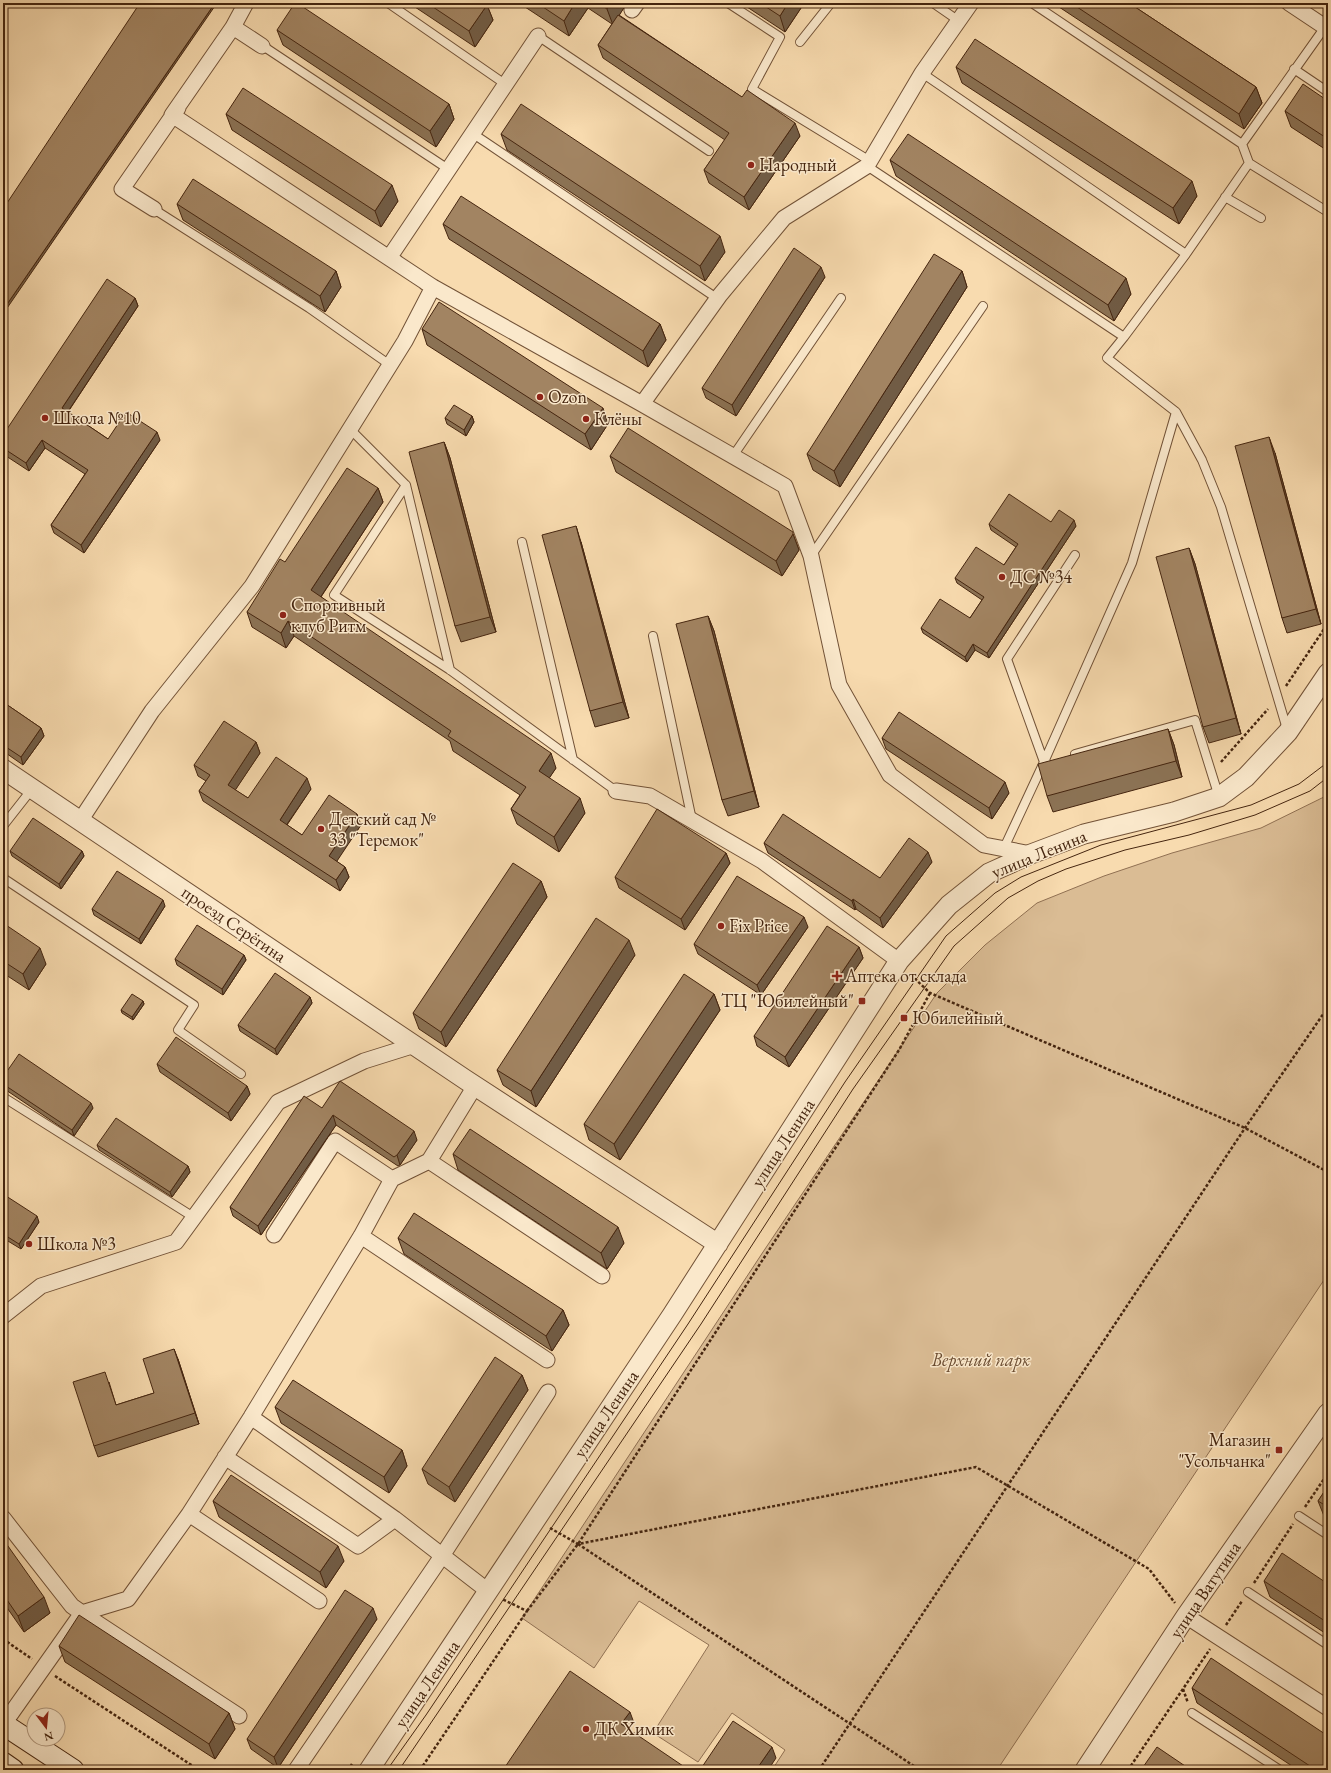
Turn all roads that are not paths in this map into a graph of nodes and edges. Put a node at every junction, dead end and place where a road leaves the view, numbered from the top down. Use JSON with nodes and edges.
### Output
{"nodes":[{"id":1,"x":246,"y":3,"type":"edge"},
{"id":2,"x":388,"y":3,"type":"edge"},
{"id":3,"x":728,"y":3,"type":"edge"},
{"id":4,"x":832,"y":3,"type":"edge"},
{"id":5,"x":933,"y":3,"type":"edge"},
{"id":6,"x":971,"y":3,"type":"edge"},
{"id":7,"x":1032,"y":3,"type":"edge"},
{"id":8,"x":1289,"y":3,"type":"edge"},
{"id":9,"x":959,"y":21,"type":"junction"},
{"id":10,"x":233,"y":27,"type":"junction"},
{"id":11,"x":1326,"y":28,"type":"edge"},
{"id":12,"x":538,"y":36,"type":"junction"},
{"id":13,"x":800,"y":42,"type":"dead end"},
{"id":14,"x":1294,"y":70,"type":"junction"},
{"id":15,"x":922,"y":74,"type":"junction"},
{"id":16,"x":505,"y":84,"type":"junction"},
{"id":17,"x":1328,"y":92,"type":"edge"},
{"id":18,"x":172,"y":116,"type":"junction"},
{"id":19,"x":472,"y":133,"type":"junction"},
{"id":20,"x":1242,"y":144,"type":"junction"},
{"id":21,"x":709,"y":151,"type":"dead end"},
{"id":22,"x":1248,"y":163,"type":"junction"},
{"id":23,"x":868,"y":164,"type":"junction"},
{"id":24,"x":448,"y":169,"type":"junction"},
{"id":25,"x":1225,"y":197,"type":"junction"},
{"id":26,"x":1328,"y":212,"type":"edge"},
{"id":27,"x":1261,"y":218,"type":"dead end"},
{"id":28,"x":1186,"y":254,"type":"junction"},
{"id":29,"x":389,"y":258,"type":"junction"},
{"id":30,"x":433,"y":287,"type":"junction"},
{"id":31,"x":841,"y":298,"type":"dead end"},
{"id":32,"x":718,"y":299,"type":"junction"},
{"id":33,"x":983,"y":306,"type":"dead end"},
{"id":34,"x":1124,"y":337,"type":"junction"},
{"id":35,"x":390,"y":365,"type":"junction"},
{"id":36,"x":642,"y":404,"type":"junction"},
{"id":37,"x":1176,"y":412,"type":"junction"},
{"id":38,"x":350,"y":429,"type":"junction"},
{"id":39,"x":733,"y":456,"type":"junction"},
{"id":40,"x":406,"y":485,"type":"junction"},
{"id":41,"x":522,"y":542,"type":"dead end"},
{"id":42,"x":1075,"y":555,"type":"dead end"},
{"id":43,"x":811,"y":556,"type":"junction"},
{"id":44,"x":653,"y":636,"type":"dead end"},
{"id":45,"x":450,"y":670,"type":"junction"},
{"id":46,"x":1328,"y":673,"type":"edge"},
{"id":47,"x":1288,"y":732,"type":"junction"},
{"id":48,"x":1067,"y":756,"type":"edge"},
{"id":49,"x":573,"y":760,"type":"junction"},
{"id":50,"x":1048,"y":761,"type":"junction"},
{"id":51,"x":3,"y":769,"type":"edge"},
{"id":52,"x":32,"y":789,"type":"junction"},
{"id":53,"x":616,"y":791,"type":"joint"},
{"id":54,"x":1219,"y":797,"type":"junction"},
{"id":55,"x":692,"y":820,"type":"junction"},
{"id":56,"x":80,"y":821,"type":"junction"},
{"id":57,"x":3,"y":826,"type":"edge"},
{"id":58,"x":1004,"y":848,"type":"junction"},
{"id":59,"x":1032,"y":854,"type":"junction"},
{"id":60,"x":3,"y":878,"type":"edge"},
{"id":61,"x":899,"y":961,"type":"junction"},
{"id":62,"x":415,"y":1045,"type":"junction"},
{"id":63,"x":241,"y":1074,"type":"dead end"},
{"id":64,"x":470,"y":1083,"type":"junction"},
{"id":65,"x":3,"y":1097,"type":"edge"},
{"id":66,"x":429,"y":1161,"type":"junction"},
{"id":67,"x":392,"y":1179,"type":"junction"},
{"id":68,"x":195,"y":1218,"type":"junction"},
{"id":69,"x":274,"y":1235,"type":"dead end"},
{"id":70,"x":361,"y":1236,"type":"junction"},
{"id":71,"x":718,"y":1244,"type":"junction"},
{"id":72,"x":602,"y":1276,"type":"edge"},
{"id":73,"x":3,"y":1316,"type":"edge"},
{"id":74,"x":547,"y":1360,"type":"edge"},
{"id":75,"x":548,"y":1392,"type":"dead end"},
{"id":76,"x":1328,"y":1413,"type":"edge"},
{"id":77,"x":251,"y":1417,"type":"junction"},
{"id":78,"x":226,"y":1457,"type":"junction"},
{"id":79,"x":189,"y":1514,"type":"junction"},
{"id":80,"x":1299,"y":1516,"type":"road end"},
{"id":81,"x":3,"y":1518,"type":"edge"},
{"id":82,"x":395,"y":1519,"type":"junction"},
{"id":83,"x":1328,"y":1535,"type":"edge"},
{"id":84,"x":442,"y":1556,"type":"junction"},
{"id":85,"x":488,"y":1591,"type":"junction"},
{"id":86,"x":1248,"y":1592,"type":"road end"},
{"id":87,"x":319,"y":1601,"type":"dead end"},
{"id":88,"x":82,"y":1613,"type":"junction"},
{"id":89,"x":1186,"y":1616,"type":"junction"},
{"id":90,"x":1328,"y":1645,"type":"edge"},
{"id":91,"x":1328,"y":1708,"type":"edge"},
{"id":92,"x":1192,"y":1713,"type":"dead end"},
{"id":93,"x":239,"y":1716,"type":"dead end"},
{"id":94,"x":3,"y":1724,"type":"edge"},
{"id":95,"x":3,"y":1764,"type":"edge"},
{"id":96,"x":13,"y":1770,"type":"edge"},
{"id":97,"x":73,"y":1770,"type":"edge"},
{"id":98,"x":296,"y":1770,"type":"edge"},
{"id":99,"x":369,"y":1770,"type":"edge"},
{"id":100,"x":1085,"y":1770,"type":"edge"},
{"id":101,"x":1280,"y":1770,"type":"edge"}],
"edges":[{"from":1,"to":10,"type":"street"},
{"from":2,"to":16,"type":"lane"},
{"from":3,"to":23,"type":"lane"},
{"from":4,"to":13,"type":"lane"},
{"from":5,"to":9,"type":"lane"},
{"from":6,"to":9,"type":"street"},
{"from":7,"to":20,"type":"lane"},
{"from":8,"to":11,"type":"street"},
{"from":9,"to":15,"type":"street"},
{"from":10,"to":18,"type":"street"},
{"from":10,"to":24,"type":"lane"},
{"from":11,"to":14,"type":"lane"},
{"from":12,"to":16,"type":"lane"},
{"from":12,"to":21,"type":"lane"},
{"from":12,"to":29,"type":"street"},
{"from":14,"to":17,"type":"lane"},
{"from":14,"to":20,"type":"lane"},
{"from":15,"to":23,"type":"street"},
{"from":15,"to":28,"type":"lane"},
{"from":16,"to":19,"type":"lane"},
{"from":18,"to":29,"type":"street"},
{"from":18,"to":35,"type":"lane"},
{"from":19,"to":24,"type":"lane"},
{"from":19,"to":32,"type":"lane"},
{"from":20,"to":22,"type":"lane"},
{"from":22,"to":25,"type":"lane"},
{"from":22,"to":26,"type":"lane"},
{"from":23,"to":32,"type":"street"},
{"from":23,"to":34,"type":"lane"},
{"from":24,"to":29,"type":"lane"},
{"from":25,"to":27,"type":"lane"},
{"from":25,"to":28,"type":"lane"},
{"from":28,"to":34,"type":"lane"},
{"from":29,"to":30,"type":"street"},
{"from":30,"to":35,"type":"street"},
{"from":30,"to":36,"type":"street"},
{"from":31,"to":39,"type":"lane"},
{"from":32,"to":36,"type":"street"},
{"from":33,"to":43,"type":"lane"},
{"from":34,"to":37,"type":"lane"},
{"from":35,"to":38,"type":"street"},
{"from":36,"to":39,"type":"street"},
{"from":37,"to":47,"type":"lane"},
{"from":37,"to":50,"type":"lane"},
{"from":38,"to":40,"type":"lane"},
{"from":38,"to":56,"type":"street"},
{"from":39,"to":43,"type":"street"},
{"from":40,"to":45,"type":"lane"},
{"from":40,"to":45,"type":"lane"},
{"from":41,"to":49,"type":"lane"},
{"from":42,"to":50,"type":"lane"},
{"from":43,"to":58,"type":"street"},
{"from":44,"to":55,"type":"lane"},
{"from":45,"to":49,"type":"lane"},
{"from":46,"to":47,"type":"street","name":"улица Ленина"},
{"from":47,"to":54,"type":"street","name":"улица Ленина"},
{"from":48,"to":54,"type":"lane"},
{"from":49,"to":53,"type":"lane"},
{"from":50,"to":58,"type":"lane"},
{"from":51,"to":52,"type":"street","name":"проезд Серёгина"},
{"from":52,"to":56,"type":"street","name":"проезд Серёгина"},
{"from":52,"to":57,"type":"lane"},
{"from":53,"to":55,"type":"street"},
{"from":54,"to":59,"type":"street","name":"улица Ленина"},
{"from":55,"to":61,"type":"street"},
{"from":56,"to":62,"type":"street","name":"проезд Серёгина"},
{"from":58,"to":59,"type":"street"},
{"from":59,"to":61,"type":"street","name":"улица Ленина"},
{"from":60,"to":63,"type":"lane"},
{"from":61,"to":71,"type":"street","name":"улица Ленина"},
{"from":62,"to":64,"type":"street","name":"проезд Серёгина"},
{"from":62,"to":68,"type":"street"},
{"from":64,"to":66,"type":"street"},
{"from":64,"to":71,"type":"street","name":"проезд Серёгина"},
{"from":65,"to":68,"type":"lane"},
{"from":66,"to":67,"type":"street"},
{"from":66,"to":72,"type":"street"},
{"from":67,"to":69,"type":"street"},
{"from":67,"to":70,"type":"street"},
{"from":68,"to":73,"type":"street"},
{"from":70,"to":74,"type":"street"},
{"from":70,"to":77,"type":"street"},
{"from":71,"to":85,"type":"street","name":"улица Ленина"},
{"from":75,"to":84,"type":"street"},
{"from":76,"to":89,"type":"street","name":"улица Ватутина"},
{"from":77,"to":78,"type":"street"},
{"from":77,"to":82,"type":"street"},
{"from":78,"to":79,"type":"street"},
{"from":78,"to":82,"type":"street"},
{"from":79,"to":87,"type":"street"},
{"from":79,"to":88,"type":"street"},
{"from":80,"to":83,"type":"lane"},
{"from":81,"to":88,"type":"street"},
{"from":82,"to":84,"type":"street"},
{"from":84,"to":85,"type":"street"},
{"from":84,"to":98,"type":"street"},
{"from":85,"to":99,"type":"street","name":"улица Ленина"},
{"from":86,"to":90,"type":"lane"},
{"from":88,"to":93,"type":"street"},
{"from":88,"to":94,"type":"street"},
{"from":89,"to":91,"type":"street"},
{"from":89,"to":100,"type":"street","name":"улица Ватутина"},
{"from":92,"to":101,"type":"lane"},
{"from":94,"to":97,"type":"main road"},
{"from":95,"to":96,"type":"main road"}]}
